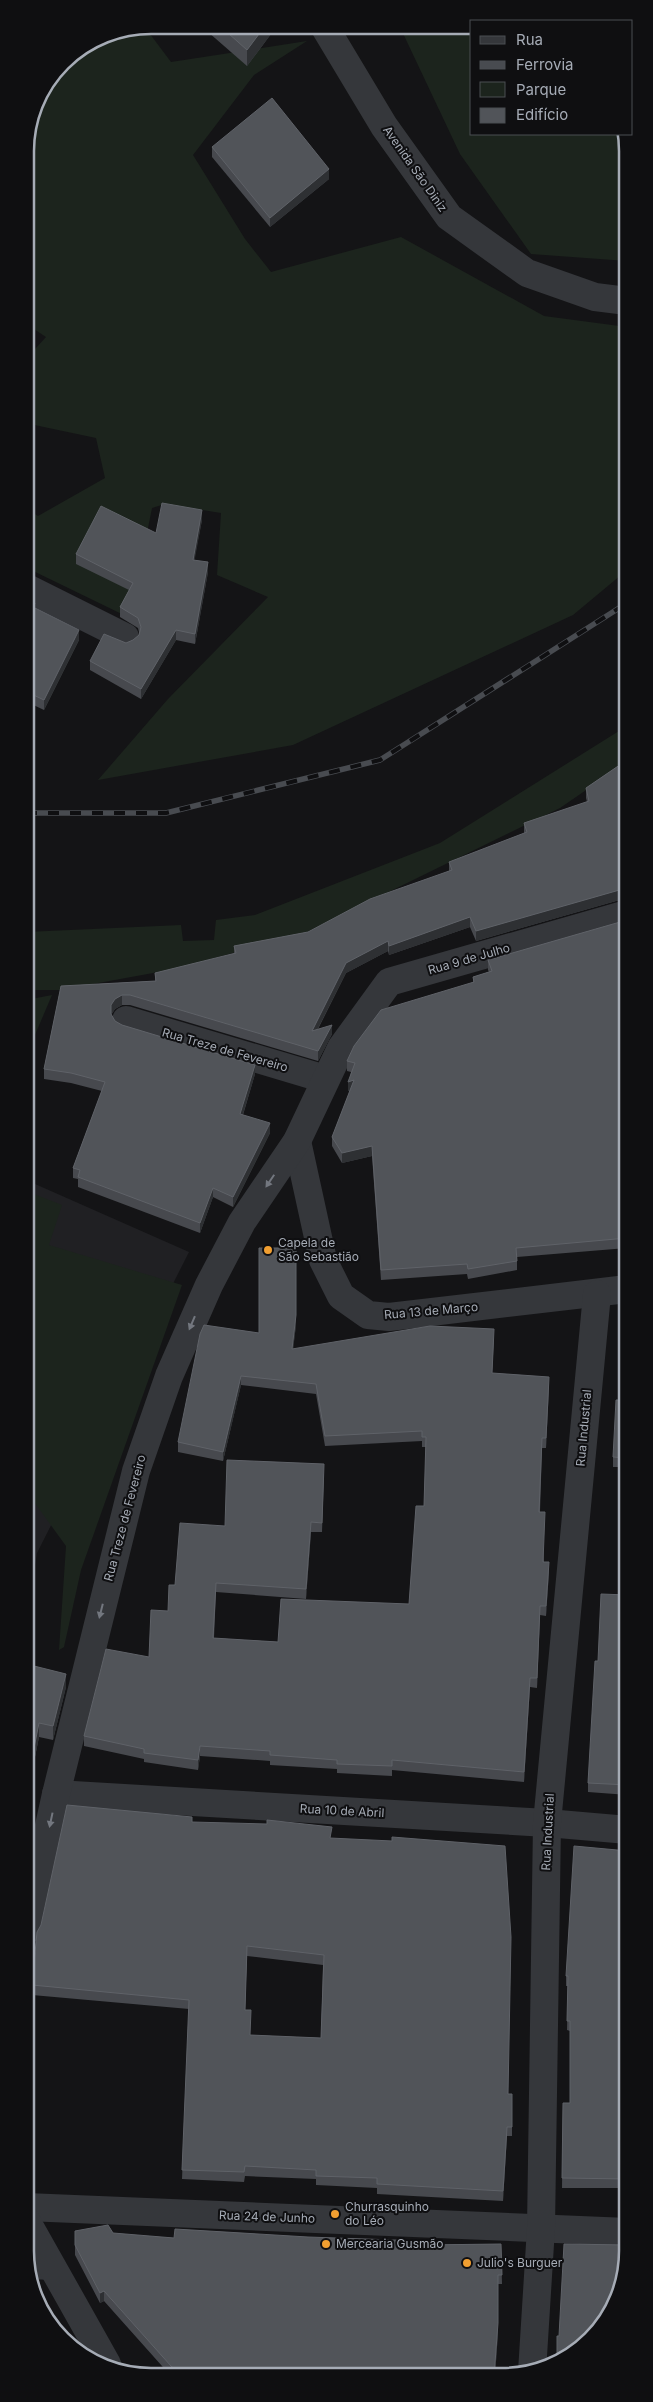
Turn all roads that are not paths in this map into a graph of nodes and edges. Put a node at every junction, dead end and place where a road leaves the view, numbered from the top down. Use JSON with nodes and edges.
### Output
{"nodes":[{"id":1,"x":329,"y":34,"type":"edge"},
{"id":2,"x":619,"y":300,"type":"edge"},
{"id":3,"x":34,"y":592,"type":"edge"},
{"id":4,"x":125,"y":637,"type":"dead end"},
{"id":5,"x":619,"y":916,"type":"edge"},
{"id":6,"x":126,"y":1020,"type":"dead end"},
{"id":7,"x":341,"y":1048,"type":"joint"},
{"id":8,"x":325,"y":1079,"type":"junction"},
{"id":9,"x":297,"y":1141,"type":"junction"},
{"id":10,"x":619,"y":1291,"type":"edge"},
{"id":11,"x":597,"y":1294,"type":"junction"},
{"id":12,"x":56,"y":1794,"type":"junction"},
{"id":13,"x":547,"y":1823,"type":"junction"},
{"id":14,"x":619,"y":1829,"type":"edge"},
{"id":15,"x":34,"y":1894,"type":"edge"},
{"id":16,"x":34,"y":2206,"type":"edge"},
{"id":17,"x":541,"y":2228,"type":"junction"},
{"id":18,"x":619,"y":2232,"type":"edge"},
{"id":19,"x":34,"y":2234,"type":"edge"},
{"id":20,"x":36,"y":2270,"type":"edge"},
{"id":21,"x":54,"y":2270,"type":"junction"},
{"id":22,"x":104,"y":2358,"type":"edge"},
{"id":23,"x":533,"y":2364,"type":"edge"}],
"edges":[{"from":1,"to":2,"type":"street","name":"Avenida São Diniz"},
{"from":3,"to":4,"type":"street"},
{"from":5,"to":7,"type":"street","name":"Rua 9 de Julho"},
{"from":6,"to":8,"type":"street","name":"Rua Treze de Fevereiro"},
{"from":7,"to":8,"type":"street","name":"Rua Treze de Fevereiro"},
{"from":8,"to":9,"type":"street","name":"Rua Treze de Fevereiro"},
{"from":9,"to":11,"type":"street","name":"Rua 13 de Março"},
{"from":9,"to":12,"type":"street","name":"Rua Treze de Fevereiro","one_way":true},
{"from":10,"to":11,"type":"street","name":"Rua 13 de Março"},
{"from":11,"to":13,"type":"street","name":"Rua Industrial"},
{"from":12,"to":13,"type":"street","name":"Rua 10 de Abril"},
{"from":12,"to":15,"type":"street","name":"Rua Treze de Fevereiro","one_way":true},
{"from":13,"to":14,"type":"street","name":"Rua 10 de Abril"},
{"from":13,"to":17,"type":"street","name":"Rua Industrial"},
{"from":16,"to":17,"type":"street","name":"Rua 24 de Junho"},
{"from":17,"to":18,"type":"street","name":"Rua 24 de Junho"},
{"from":17,"to":23,"type":"street","name":"Rua Industrial"},
{"from":19,"to":21,"type":"street"},
{"from":20,"to":21,"type":"lane"},
{"from":21,"to":22,"type":"street"}]}
